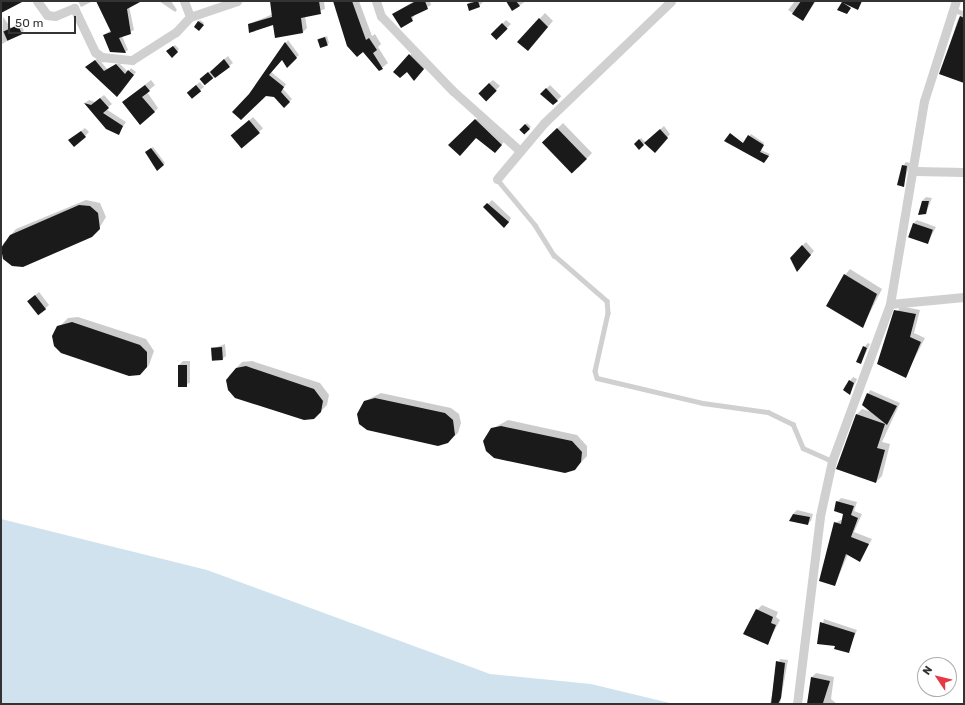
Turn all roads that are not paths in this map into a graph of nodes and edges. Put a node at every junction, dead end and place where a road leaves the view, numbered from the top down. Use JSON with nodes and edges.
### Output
{"nodes":[{"id":1,"x":37,"y":1,"type":"edge"},
{"id":2,"x":184,"y":1,"type":"edge"},
{"id":3,"x":237,"y":1,"type":"edge"},
{"id":4,"x":376,"y":1,"type":"edge"},
{"id":5,"x":671,"y":1,"type":"edge"},
{"id":6,"x":955,"y":5,"type":"edge"},
{"id":7,"x":964,"y":14,"type":"edge"},
{"id":8,"x":190,"y":17,"type":"junction"},
{"id":9,"x":520,"y":151,"type":"junction"},
{"id":10,"x":915,"y":171,"type":"junction"},
{"id":11,"x":964,"y":172,"type":"edge"},
{"id":12,"x":497,"y":179,"type":"joint"},
{"id":13,"x":964,"y":297,"type":"edge"},
{"id":14,"x":890,"y":304,"type":"junction"},
{"id":15,"x":832,"y":461,"type":"junction"},
{"id":16,"x":797,"y":704,"type":"edge"}],
"edges":[{"from":1,"to":8,"type":"street"},
{"from":2,"to":8,"type":"street"},
{"from":3,"to":8,"type":"street"},
{"from":4,"to":9,"type":"street"},
{"from":5,"to":9,"type":"street"},
{"from":6,"to":7,"type":"lane"},
{"from":6,"to":10,"type":"street"},
{"from":9,"to":12,"type":"street"},
{"from":10,"to":11,"type":"street"},
{"from":10,"to":14,"type":"street"},
{"from":12,"to":15,"type":"lane"},
{"from":13,"to":14,"type":"street"},
{"from":14,"to":15,"type":"street"},
{"from":15,"to":16,"type":"street"}]}
